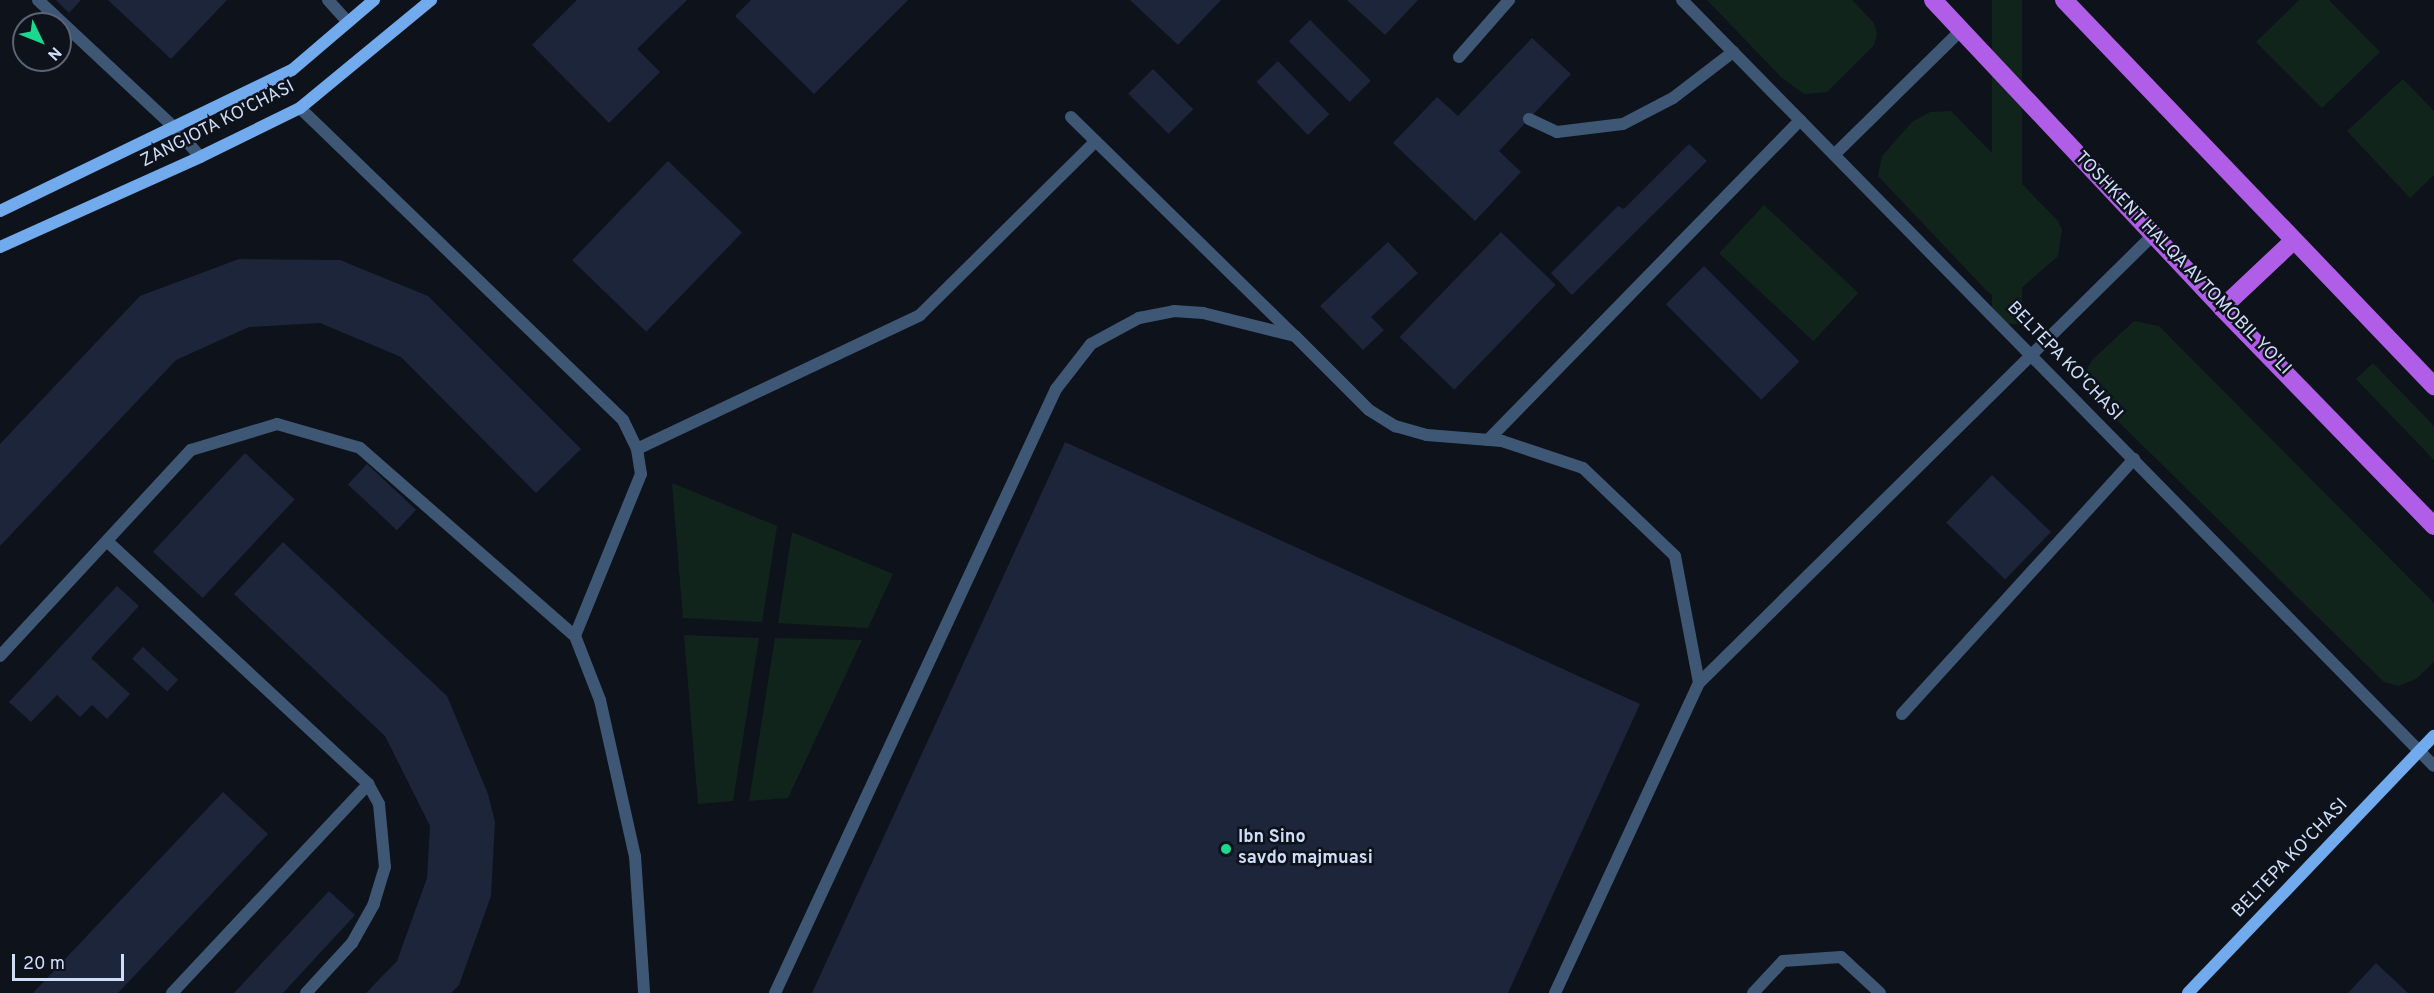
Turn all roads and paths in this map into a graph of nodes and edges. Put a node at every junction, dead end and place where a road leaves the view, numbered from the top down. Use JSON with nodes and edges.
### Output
{"nodes":[{"id":1,"x":38,"y":0,"type":"edge"},
{"id":2,"x":328,"y":0,"type":"edge"},
{"id":3,"x":374,"y":0,"type":"edge"},
{"id":4,"x":431,"y":0,"type":"edge"},
{"id":5,"x":1509,"y":0,"type":"edge"},
{"id":6,"x":1682,"y":0,"type":"edge"},
{"id":7,"x":1933,"y":0,"type":"edge"},
{"id":8,"x":2064,"y":0,"type":"edge"},
{"id":9,"x":348,"y":22,"type":"junction"},
{"id":10,"x":1961,"y":30,"type":"junction"},
{"id":11,"x":1734,"y":52,"type":"junction"},
{"id":12,"x":1459,"y":57,"type":"dead end"},
{"id":13,"x":300,"y":108,"type":"junction"},
{"id":14,"x":1071,"y":117,"type":"dead end"},
{"id":15,"x":1529,"y":119,"type":"dead end"},
{"id":16,"x":1800,"y":120,"type":"junction"},
{"id":17,"x":176,"y":129,"type":"junction"},
{"id":18,"x":1096,"y":141,"type":"junction"},
{"id":19,"x":1835,"y":154,"type":"junction"},
{"id":20,"x":200,"y":158,"type":"junction"},
{"id":21,"x":0,"y":211,"type":"edge"},
{"id":22,"x":2153,"y":235,"type":"junction"},
{"id":23,"x":2294,"y":241,"type":"junction"},
{"id":24,"x":0,"y":247,"type":"edge"},
{"id":25,"x":2222,"y":309,"type":"junction"},
{"id":26,"x":1295,"y":336,"type":"junction"},
{"id":27,"x":2033,"y":356,"type":"junction"},
{"id":28,"x":2434,"y":386,"type":"edge"},
{"id":29,"x":1488,"y":440,"type":"junction"},
{"id":30,"x":637,"y":449,"type":"junction"},
{"id":31,"x":2134,"y":459,"type":"junction"},
{"id":32,"x":2434,"y":526,"type":"edge"},
{"id":33,"x":108,"y":542,"type":"junction"},
{"id":34,"x":575,"y":636,"type":"junction"},
{"id":35,"x":0,"y":656,"type":"edge"},
{"id":36,"x":1699,"y":683,"type":"junction"},
{"id":37,"x":1902,"y":714,"type":"dead end"},
{"id":38,"x":2434,"y":736,"type":"edge"},
{"id":39,"x":2420,"y":749,"type":"junction"},
{"id":40,"x":2434,"y":766,"type":"edge"},
{"id":41,"x":368,"y":784,"type":"junction"},
{"id":42,"x":172,"y":993,"type":"edge"},
{"id":43,"x":306,"y":993,"type":"edge"},
{"id":44,"x":644,"y":993,"type":"edge"},
{"id":45,"x":775,"y":993,"type":"edge"},
{"id":46,"x":1555,"y":993,"type":"edge"},
{"id":47,"x":1753,"y":993,"type":"edge"},
{"id":48,"x":1880,"y":993,"type":"edge"},
{"id":49,"x":2188,"y":993,"type":"edge"}],
"edges":[{"from":1,"to":17,"type":"street"},
{"from":2,"to":9,"type":"street"},
{"from":3,"to":9,"type":"main road","name":"ZANGIOTA KO'CHASI"},
{"from":4,"to":13,"type":"main road","name":"ZANGIOTA KO'CHASI"},
{"from":5,"to":12,"type":"street"},
{"from":6,"to":11,"type":"street","name":"BELTEPA KO'CHASI"},
{"from":7,"to":10,"type":"highway","name":"TOSHKENT HALQA AVTOMOBIL YO'LI"},
{"from":8,"to":23,"type":"highway"},
{"from":9,"to":17,"type":"main road","name":"ZANGIOTA KO'CHASI"},
{"from":10,"to":19,"type":"street"},
{"from":10,"to":22,"type":"highway","name":"TOSHKENT HALQA AVTOMOBIL YO'LI"},
{"from":11,"to":15,"type":"street"},
{"from":11,"to":16,"type":"street","name":"BELTEPA KO'CHASI"},
{"from":13,"to":20,"type":"main road","name":"ZANGIOTA KO'CHASI"},
{"from":13,"to":30,"type":"street"},
{"from":14,"to":18,"type":"street"},
{"from":16,"to":19,"type":"street","name":"BELTEPA KO'CHASI"},
{"from":16,"to":29,"type":"street"},
{"from":17,"to":20,"type":"street"},
{"from":17,"to":21,"type":"main road","name":"ZANGIOTA KO'CHASI"},
{"from":18,"to":26,"type":"street"},
{"from":18,"to":30,"type":"street"},
{"from":19,"to":27,"type":"street","name":"BELTEPA KO'CHASI"},
{"from":20,"to":24,"type":"main road","name":"ZANGIOTA KO'CHASI"},
{"from":22,"to":25,"type":"highway","name":"TOSHKENT HALQA AVTOMOBIL YO'LI"},
{"from":22,"to":27,"type":"street"},
{"from":23,"to":25,"type":"highway"},
{"from":23,"to":28,"type":"highway"},
{"from":25,"to":32,"type":"highway","name":"TOSHKENT HALQA AVTOMOBIL YO'LI"},
{"from":26,"to":29,"type":"street"},
{"from":26,"to":45,"type":"street"},
{"from":27,"to":31,"type":"street","name":"BELTEPA KO'CHASI"},
{"from":27,"to":36,"type":"street"},
{"from":29,"to":36,"type":"street"},
{"from":30,"to":34,"type":"street"},
{"from":31,"to":37,"type":"street"},
{"from":31,"to":39,"type":"street","name":"BELTEPA KO'CHASI"},
{"from":33,"to":34,"type":"street"},
{"from":33,"to":35,"type":"street"},
{"from":33,"to":41,"type":"street"},
{"from":34,"to":44,"type":"street"},
{"from":36,"to":46,"type":"street"},
{"from":38,"to":39,"type":"main road","name":"BELTEPA KO'CHASI"},
{"from":39,"to":40,"type":"street","name":"BELTEPA KO'CHASI"},
{"from":39,"to":49,"type":"main road","name":"BELTEPA KO'CHASI"},
{"from":41,"to":42,"type":"street"},
{"from":41,"to":43,"type":"street"},
{"from":47,"to":48,"type":"street"}]}
